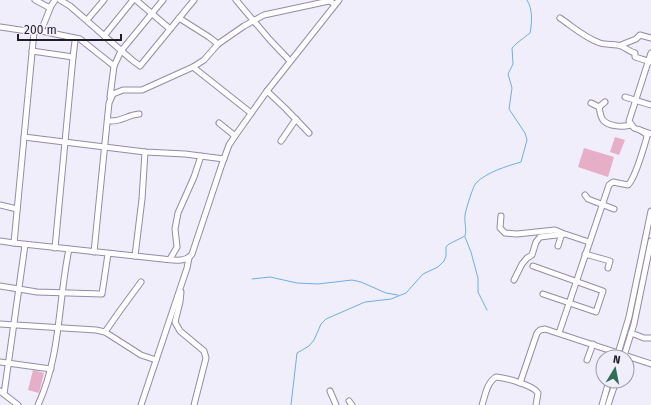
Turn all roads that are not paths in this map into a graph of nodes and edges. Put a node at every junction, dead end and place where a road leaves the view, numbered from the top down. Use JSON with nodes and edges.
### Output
{"nodes":[{"id":1,"x":34,"y":0,"type":"edge"},
{"id":2,"x":55,"y":0,"type":"edge"},
{"id":3,"x":60,"y":0,"type":"edge"},
{"id":4,"x":104,"y":0,"type":"edge"},
{"id":5,"x":133,"y":0,"type":"edge"},
{"id":6,"x":136,"y":0,"type":"edge"},
{"id":7,"x":163,"y":0,"type":"edge"},
{"id":8,"x":194,"y":0,"type":"edge"},
{"id":9,"x":236,"y":0,"type":"edge"},
{"id":10,"x":328,"y":0,"type":"edge"},
{"id":11,"x":337,"y":2,"type":"edge"},
{"id":12,"x":50,"y":8,"type":"junction"},
{"id":13,"x":152,"y":14,"type":"junction"},
{"id":14,"x":179,"y":18,"type":"junction"},
{"id":15,"x":560,"y":18,"type":"dead end"},
{"id":16,"x":87,"y":20,"type":"junction"},
{"id":17,"x":254,"y":20,"type":"junction"},
{"id":18,"x":0,"y":27,"type":"edge"},
{"id":19,"x":170,"y":29,"type":"junction"},
{"id":20,"x":41,"y":31,"type":"junction"},
{"id":21,"x":34,"y":32,"type":"junction"},
{"id":22,"x":104,"y":36,"type":"junction"},
{"id":23,"x":74,"y":38,"type":"junction"},
{"id":24,"x":651,"y":38,"type":"edge"},
{"id":25,"x":218,"y":44,"type":"junction"},
{"id":26,"x":621,"y":45,"type":"junction"},
{"id":27,"x":32,"y":51,"type":"junction"},
{"id":28,"x":121,"y":51,"type":"junction"},
{"id":29,"x":651,"y":53,"type":"edge"},
{"id":30,"x":73,"y":57,"type":"junction"},
{"id":31,"x":290,"y":61,"type":"junction"},
{"id":32,"x":650,"y":62,"type":"edge"},
{"id":33,"x":114,"y":66,"type":"junction"},
{"id":34,"x":193,"y":68,"type":"junction"},
{"id":35,"x":112,"y":81,"type":"junction"},
{"id":36,"x":123,"y":90,"type":"junction"},
{"id":37,"x":267,"y":91,"type":"junction"},
{"id":38,"x":625,"y":96,"type":"dead end"},
{"id":39,"x":636,"y":100,"type":"junction"},
{"id":40,"x":605,"y":102,"type":"dead end"},
{"id":41,"x":109,"y":103,"type":"junction"},
{"id":42,"x":591,"y":103,"type":"dead end"},
{"id":43,"x":651,"y":104,"type":"edge"},
{"id":44,"x":599,"y":107,"type":"junction"},
{"id":45,"x":251,"y":113,"type":"junction"},
{"id":46,"x":139,"y":114,"type":"dead end"},
{"id":47,"x":296,"y":119,"type":"junction"},
{"id":48,"x":108,"y":121,"type":"junction"},
{"id":49,"x":219,"y":123,"type":"dead end"},
{"id":50,"x":631,"y":125,"type":"junction"},
{"id":51,"x":310,"y":134,"type":"dead end"},
{"id":52,"x":650,"y":135,"type":"edge"},
{"id":53,"x":235,"y":136,"type":"junction"},
{"id":54,"x":24,"y":137,"type":"junction"},
{"id":55,"x":281,"y":141,"type":"dead end"},
{"id":56,"x":65,"y":143,"type":"junction"},
{"id":57,"x":106,"y":147,"type":"junction"},
{"id":58,"x":145,"y":152,"type":"junction"},
{"id":59,"x":201,"y":156,"type":"junction"},
{"id":60,"x":224,"y":159,"type":"junction"},
{"id":61,"x":584,"y":195,"type":"dead end"},
{"id":62,"x":0,"y":205,"type":"edge"},
{"id":63,"x":602,"y":205,"type":"junction"},
{"id":64,"x":17,"y":209,"type":"junction"},
{"id":65,"x":614,"y":209,"type":"dead end"},
{"id":66,"x":651,"y":211,"type":"edge"},
{"id":67,"x":501,"y":216,"type":"dead end"},
{"id":68,"x":562,"y":233,"type":"junction"},
{"id":69,"x":0,"y":241,"type":"edge"},
{"id":70,"x":651,"y":241,"type":"edge"},
{"id":71,"x":589,"y":242,"type":"junction"},
{"id":72,"x":14,"y":243,"type":"junction"},
{"id":73,"x":25,"y":244,"type":"junction"},
{"id":74,"x":558,"y":246,"type":"dead end"},
{"id":75,"x":56,"y":248,"type":"junction"},
{"id":76,"x":69,"y":249,"type":"junction"},
{"id":77,"x":94,"y":252,"type":"junction"},
{"id":78,"x":108,"y":254,"type":"junction"},
{"id":79,"x":585,"y":254,"type":"junction"},
{"id":80,"x":135,"y":256,"type":"junction"},
{"id":81,"x":189,"y":258,"type":"junction"},
{"id":82,"x":170,"y":259,"type":"junction"},
{"id":83,"x":533,"y":266,"type":"dead end"},
{"id":84,"x":608,"y":268,"type":"dead end"},
{"id":85,"x":514,"y":280,"type":"dead end"},
{"id":86,"x":141,"y":282,"type":"dead end"},
{"id":87,"x":576,"y":282,"type":"junction"},
{"id":88,"x":0,"y":286,"type":"edge"},
{"id":89,"x":181,"y":287,"type":"junction"},
{"id":90,"x":18,"y":289,"type":"junction"},
{"id":91,"x":62,"y":293,"type":"junction"},
{"id":92,"x":543,"y":294,"type":"dead end"},
{"id":93,"x":569,"y":303,"type":"junction"},
{"id":94,"x":0,"y":324,"type":"edge"},
{"id":95,"x":14,"y":325,"type":"junction"},
{"id":96,"x":58,"y":327,"type":"junction"},
{"id":97,"x":105,"y":332,"type":"junction"},
{"id":98,"x":559,"y":333,"type":"junction"},
{"id":99,"x":631,"y":333,"type":"junction"},
{"id":100,"x":651,"y":338,"type":"edge"},
{"id":101,"x":592,"y":344,"type":"junction"},
{"id":102,"x":604,"y":349,"type":"edge"},
{"id":103,"x":620,"y":349,"type":"edge"},
{"id":104,"x":626,"y":349,"type":"edge"},
{"id":105,"x":635,"y":359,"type":"edge"},
{"id":106,"x":156,"y":360,"type":"junction"},
{"id":107,"x":587,"y":360,"type":"dead end"},
{"id":108,"x":0,"y":362,"type":"edge"},
{"id":109,"x":8,"y":363,"type":"junction"},
{"id":110,"x":651,"y":364,"type":"edge"},
{"id":111,"x":51,"y":369,"type":"junction"},
{"id":112,"x":520,"y":383,"type":"junction"},
{"id":113,"x":607,"y":389,"type":"edge"},
{"id":114,"x":613,"y":389,"type":"edge"},
{"id":115,"x":330,"y":390,"type":"dead end"},
{"id":116,"x":2,"y":392,"type":"edge"},
{"id":117,"x":18,"y":405,"type":"edge"},
{"id":118,"x":38,"y":405,"type":"edge"},
{"id":119,"x":141,"y":405,"type":"edge"},
{"id":120,"x":194,"y":405,"type":"edge"},
{"id":121,"x":336,"y":405,"type":"edge"},
{"id":122,"x":482,"y":405,"type":"edge"},
{"id":123,"x":536,"y":405,"type":"edge"},
{"id":124,"x":602,"y":405,"type":"edge"},
{"id":125,"x":608,"y":405,"type":"edge"}],
"edges":[{"from":1,"to":12,"type":"street"},
{"from":2,"to":12,"type":"street"},
{"from":3,"to":16,"type":"street"},
{"from":4,"to":16,"type":"street"},
{"from":5,"to":22,"type":"street"},
{"from":6,"to":13,"type":"street"},
{"from":7,"to":13,"type":"street"},
{"from":8,"to":14,"type":"street"},
{"from":9,"to":17,"type":"street"},
{"from":10,"to":11,"type":"street"},
{"from":10,"to":17,"type":"street"},
{"from":11,"to":31,"type":"street"},
{"from":12,"to":20,"type":"street"},
{"from":13,"to":19,"type":"street"},
{"from":13,"to":28,"type":"street"},
{"from":14,"to":19,"type":"street"},
{"from":14,"to":25,"type":"street"},
{"from":15,"to":26,"type":"street"},
{"from":16,"to":22,"type":"street"},
{"from":17,"to":25,"type":"street"},
{"from":17,"to":31,"type":"street"},
{"from":18,"to":21,"type":"street"},
{"from":19,"to":28,"type":"street"},
{"from":20,"to":21,"type":"street"},
{"from":20,"to":23,"type":"street"},
{"from":21,"to":27,"type":"street"},
{"from":22,"to":28,"type":"street"},
{"from":23,"to":30,"type":"street"},
{"from":23,"to":33,"type":"street"},
{"from":24,"to":26,"type":"street"},
{"from":25,"to":34,"type":"street"},
{"from":26,"to":32,"type":"street"},
{"from":27,"to":30,"type":"street"},
{"from":27,"to":54,"type":"street"},
{"from":28,"to":33,"type":"street"},
{"from":29,"to":32,"type":"street"},
{"from":30,"to":56,"type":"street"},
{"from":31,"to":37,"type":"street"},
{"from":32,"to":39,"type":"street"},
{"from":33,"to":35,"type":"street"},
{"from":34,"to":36,"type":"street"},
{"from":34,"to":45,"type":"street"},
{"from":35,"to":36,"type":"street"},
{"from":35,"to":41,"type":"street"},
{"from":36,"to":41,"type":"street"},
{"from":37,"to":45,"type":"street"},
{"from":37,"to":47,"type":"street"},
{"from":38,"to":39,"type":"street"},
{"from":39,"to":43,"type":"street"},
{"from":39,"to":50,"type":"street"},
{"from":40,"to":44,"type":"street"},
{"from":41,"to":48,"type":"street"},
{"from":42,"to":44,"type":"street"},
{"from":44,"to":50,"type":"street"},
{"from":45,"to":53,"type":"street"},
{"from":46,"to":48,"type":"street"},
{"from":47,"to":51,"type":"street"},
{"from":47,"to":55,"type":"street"},
{"from":48,"to":57,"type":"street"},
{"from":49,"to":53,"type":"street"},
{"from":50,"to":52,"type":"street"},
{"from":52,"to":63,"type":"street"},
{"from":53,"to":60,"type":"street"},
{"from":54,"to":56,"type":"street"},
{"from":54,"to":64,"type":"street"},
{"from":56,"to":57,"type":"street"},
{"from":56,"to":75,"type":"street"},
{"from":57,"to":58,"type":"street"},
{"from":57,"to":77,"type":"street"},
{"from":58,"to":59,"type":"street"},
{"from":58,"to":80,"type":"street"},
{"from":59,"to":60,"type":"street"},
{"from":59,"to":82,"type":"street"},
{"from":60,"to":81,"type":"street"},
{"from":61,"to":63,"type":"street"},
{"from":62,"to":64,"type":"street"},
{"from":63,"to":65,"type":"street"},
{"from":63,"to":71,"type":"street"},
{"from":64,"to":72,"type":"street"},
{"from":66,"to":103,"type":"street"},
{"from":67,"to":68,"type":"street"},
{"from":68,"to":71,"type":"street"},
{"from":68,"to":74,"type":"street"},
{"from":68,"to":85,"type":"street"},
{"from":69,"to":72,"type":"street"},
{"from":70,"to":99,"type":"street"},
{"from":71,"to":79,"type":"street"},
{"from":72,"to":73,"type":"street"},
{"from":73,"to":75,"type":"street"},
{"from":73,"to":90,"type":"street"},
{"from":75,"to":76,"type":"street"},
{"from":76,"to":77,"type":"street"},
{"from":76,"to":91,"type":"street"},
{"from":77,"to":78,"type":"street"},
{"from":78,"to":80,"type":"street"},
{"from":78,"to":91,"type":"street"},
{"from":79,"to":84,"type":"street"},
{"from":79,"to":87,"type":"street"},
{"from":80,"to":82,"type":"street"},
{"from":81,"to":82,"type":"street"},
{"from":81,"to":89,"type":"street"},
{"from":83,"to":87,"type":"street"},
{"from":86,"to":97,"type":"street"},
{"from":87,"to":93,"type":"street"},
{"from":87,"to":93,"type":"street"},
{"from":88,"to":90,"type":"street"},
{"from":89,"to":106,"type":"street"},
{"from":89,"to":120,"type":"street"},
{"from":90,"to":91,"type":"street"},
{"from":90,"to":95,"type":"street"},
{"from":91,"to":96,"type":"street"},
{"from":92,"to":93,"type":"street"},
{"from":93,"to":98,"type":"street"},
{"from":94,"to":95,"type":"street"},
{"from":95,"to":96,"type":"street"},
{"from":95,"to":109,"type":"street"},
{"from":96,"to":97,"type":"street"},
{"from":96,"to":111,"type":"street"},
{"from":97,"to":106,"type":"street"},
{"from":98,"to":101,"type":"street"},
{"from":98,"to":112,"type":"street"},
{"from":99,"to":100,"type":"street"},
{"from":99,"to":104,"type":"street"},
{"from":101,"to":102,"type":"street"},
{"from":101,"to":107,"type":"street"},
{"from":105,"to":110,"type":"street"},
{"from":106,"to":119,"type":"street"},
{"from":108,"to":109,"type":"street"},
{"from":109,"to":111,"type":"street"},
{"from":109,"to":116,"type":"street"},
{"from":111,"to":118,"type":"street"},
{"from":112,"to":122,"type":"street"},
{"from":112,"to":123,"type":"street"},
{"from":113,"to":124,"type":"street"},
{"from":114,"to":125,"type":"street"},
{"from":115,"to":121,"type":"street"},
{"from":116,"to":117,"type":"street"}]}
